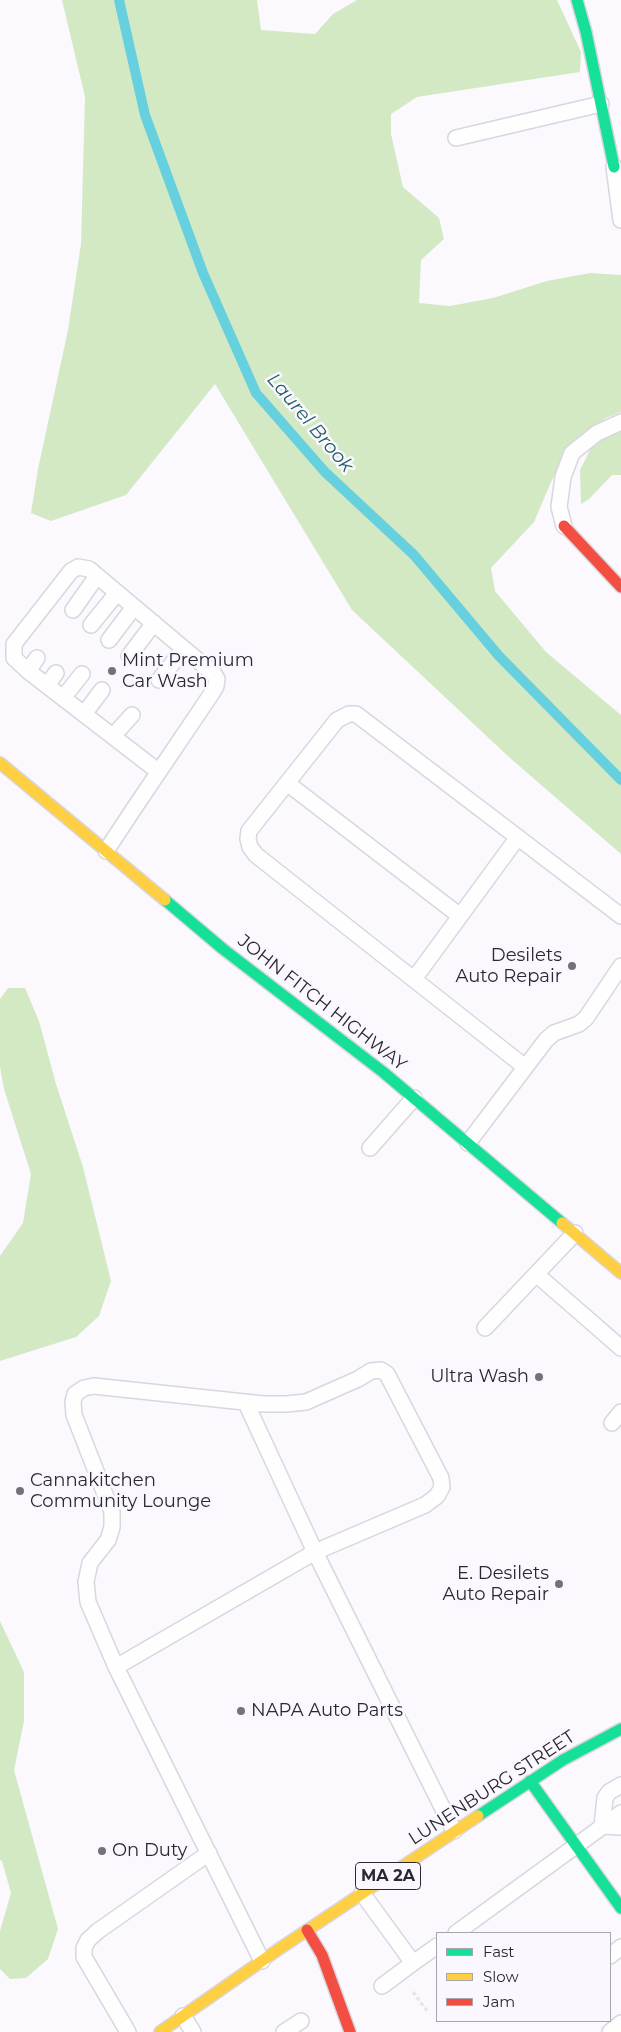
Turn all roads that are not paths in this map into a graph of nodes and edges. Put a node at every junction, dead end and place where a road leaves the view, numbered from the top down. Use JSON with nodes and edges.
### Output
{"nodes":[{"id":1,"x":577,"y":0,"type":"edge"},
{"id":2,"x":601,"y":104,"type":"junction"},
{"id":3,"x":456,"y":138,"type":"dead end"},
{"id":4,"x":614,"y":167,"type":"joint"},
{"id":5,"x":621,"y":220,"type":"edge"},
{"id":6,"x":621,"y":422,"type":"edge"},
{"id":7,"x":564,"y":526,"type":"joint"},
{"id":8,"x":97,"y":576,"type":"junction"},
{"id":9,"x":621,"y":587,"type":"edge"},
{"id":10,"x":117,"y":592,"type":"junction"},
{"id":11,"x":134,"y":607,"type":"junction"},
{"id":12,"x":73,"y":610,"type":"dead end"},
{"id":13,"x":154,"y":623,"type":"junction"},
{"id":14,"x":91,"y":625,"type":"dead end"},
{"id":15,"x":110,"y":640,"type":"dead end"},
{"id":16,"x":184,"y":648,"type":"junction"},
{"id":17,"x":129,"y":656,"type":"dead end"},
{"id":18,"x":37,"y":658,"type":"dead end"},
{"id":19,"x":28,"y":671,"type":"junction"},
{"id":20,"x":56,"y":673,"type":"dead end"},
{"id":21,"x":82,"y":674,"type":"dead end"},
{"id":22,"x":159,"y":680,"type":"dead end"},
{"id":23,"x":46,"y":685,"type":"junction"},
{"id":24,"x":102,"y":690,"type":"dead end"},
{"id":25,"x":63,"y":698,"type":"junction"},
{"id":26,"x":84,"y":714,"type":"junction"},
{"id":27,"x":132,"y":714,"type":"dead end"},
{"id":28,"x":114,"y":736,"type":"junction"},
{"id":29,"x":0,"y":763,"type":"edge"},
{"id":30,"x":159,"y":772,"type":"junction"},
{"id":31,"x":287,"y":783,"type":"junction"},
{"id":32,"x":518,"y":837,"type":"junction"},
{"id":33,"x":106,"y":851,"type":"junction"},
{"id":34,"x":460,"y":916,"type":"junction"},
{"id":35,"x":621,"y":916,"type":"edge"},
{"id":36,"x":621,"y":966,"type":"edge"},
{"id":37,"x":414,"y":979,"type":"junction"},
{"id":38,"x":525,"y":1067,"type":"junction"},
{"id":39,"x":414,"y":1098,"type":"junction"},
{"id":40,"x":468,"y":1143,"type":"junction"},
{"id":41,"x":370,"y":1148,"type":"dead end"},
{"id":42,"x":575,"y":1233,"type":"junction"},
{"id":43,"x":621,"y":1272,"type":"edge"},
{"id":44,"x":536,"y":1274,"type":"junction"},
{"id":45,"x":485,"y":1328,"type":"dead end"},
{"id":46,"x":621,"y":1348,"type":"edge"},
{"id":47,"x":246,"y":1402,"type":"junction"},
{"id":48,"x":315,"y":1552,"type":"junction"},
{"id":49,"x":116,"y":1667,"type":"junction"},
{"id":50,"x":621,"y":1729,"type":"edge"},
{"id":51,"x":530,"y":1781,"type":"junction"},
{"id":52,"x":621,"y":1785,"type":"edge"},
{"id":53,"x":621,"y":1812,"type":"edge"},
{"id":54,"x":602,"y":1826,"type":"junction"},
{"id":55,"x":621,"y":1827,"type":"edge"},
{"id":56,"x":454,"y":1832,"type":"junction"},
{"id":57,"x":575,"y":1846,"type":"junction"},
{"id":58,"x":208,"y":1853,"type":"junction"},
{"id":59,"x":362,"y":1893,"type":"junction"},
{"id":60,"x":621,"y":1908,"type":"edge"},
{"id":61,"x":473,"y":1929,"type":"edge"},
{"id":62,"x":307,"y":1930,"type":"junction"},
{"id":63,"x":460,"y":1932,"type":"edge"},
{"id":64,"x":436,"y":1947,"type":"edge"},
{"id":65,"x":621,"y":1947,"type":"edge"},
{"id":66,"x":611,"y":1955,"type":"edge"},
{"id":67,"x":262,"y":1961,"type":"junction"},
{"id":68,"x":413,"y":1963,"type":"junction"},
{"id":69,"x":382,"y":1986,"type":"dead end"},
{"id":70,"x":183,"y":2016,"type":"junction"},
{"id":71,"x":301,"y":2021,"type":"dead end"},
{"id":72,"x":621,"y":2023,"type":"edge"},
{"id":73,"x":128,"y":2032,"type":"edge"},
{"id":74,"x":160,"y":2032,"type":"edge"},
{"id":75,"x":192,"y":2032,"type":"edge"},
{"id":76,"x":284,"y":2032,"type":"edge"},
{"id":77,"x":350,"y":2032,"type":"edge"},
{"id":78,"x":610,"y":2032,"type":"edge"}],
"edges":[{"from":1,"to":2,"type":"main road"},
{"from":2,"to":3,"type":"lane"},
{"from":2,"to":4,"type":"main road"},
{"from":4,"to":5,"type":"lane"},
{"from":6,"to":7,"type":"lane"},
{"from":7,"to":9,"type":"main road"},
{"from":8,"to":10,"type":"lane"},
{"from":8,"to":12,"type":"lane"},
{"from":8,"to":19,"type":"lane"},
{"from":10,"to":11,"type":"lane"},
{"from":10,"to":14,"type":"lane"},
{"from":11,"to":13,"type":"lane"},
{"from":11,"to":15,"type":"lane"},
{"from":13,"to":16,"type":"lane"},
{"from":13,"to":17,"type":"lane"},
{"from":16,"to":22,"type":"lane"},
{"from":16,"to":30,"type":"lane"},
{"from":18,"to":19,"type":"lane"},
{"from":19,"to":23,"type":"lane"},
{"from":20,"to":23,"type":"lane"},
{"from":21,"to":25,"type":"lane"},
{"from":23,"to":25,"type":"lane"},
{"from":24,"to":26,"type":"lane"},
{"from":25,"to":26,"type":"lane"},
{"from":26,"to":28,"type":"lane"},
{"from":27,"to":28,"type":"lane"},
{"from":28,"to":30,"type":"lane"},
{"from":29,"to":33,"type":"main road","name":"JOHN FITCH HIGHWAY"},
{"from":30,"to":33,"type":"lane"},
{"from":31,"to":32,"type":"lane"},
{"from":31,"to":34,"type":"lane"},
{"from":31,"to":37,"type":"lane"},
{"from":32,"to":34,"type":"lane"},
{"from":32,"to":35,"type":"lane"},
{"from":33,"to":39,"type":"main road","name":"JOHN FITCH HIGHWAY"},
{"from":34,"to":37,"type":"lane"},
{"from":36,"to":38,"type":"lane"},
{"from":37,"to":38,"type":"lane"},
{"from":38,"to":40,"type":"lane"},
{"from":39,"to":40,"type":"main road","name":"JOHN FITCH HIGHWAY"},
{"from":39,"to":41,"type":"lane"},
{"from":40,"to":42,"type":"main road","name":"JOHN FITCH HIGHWAY"},
{"from":42,"to":43,"type":"main road","name":"JOHN FITCH HIGHWAY"},
{"from":42,"to":44,"type":"lane"},
{"from":44,"to":45,"type":"lane"},
{"from":44,"to":46,"type":"lane"},
{"from":47,"to":48,"type":"lane"},
{"from":47,"to":48,"type":"lane"},
{"from":47,"to":49,"type":"lane"},
{"from":48,"to":49,"type":"lane"},
{"from":48,"to":56,"type":"lane"},
{"from":49,"to":58,"type":"lane"},
{"from":50,"to":51,"type":"main road","name":"LUNENBURG STREET","number":"MA 2A"},
{"from":51,"to":56,"type":"main road","name":"LUNENBURG STREET","number":"MA 2A"},
{"from":51,"to":57,"type":"main road"},
{"from":52,"to":54,"type":"lane"},
{"from":53,"to":54,"type":"lane"},
{"from":54,"to":55,"type":"lane"},
{"from":54,"to":57,"type":"lane"},
{"from":56,"to":59,"type":"main road","name":"LUNENBURG STREET","number":"MA 2A"},
{"from":57,"to":60,"type":"main road"},
{"from":57,"to":61,"type":"lane"},
{"from":58,"to":67,"type":"lane"},
{"from":58,"to":73,"type":"lane"},
{"from":59,"to":62,"type":"main road","name":"LUNENBURG STREET","number":"MA 2A"},
{"from":59,"to":68,"type":"lane"},
{"from":61,"to":63,"type":"lane"},
{"from":62,"to":67,"type":"main road","name":"LUNENBURG STREET","number":"MA 2A"},
{"from":62,"to":77,"type":"main road"},
{"from":64,"to":68,"type":"lane"},
{"from":65,"to":66,"type":"lane"},
{"from":67,"to":70,"type":"main road","name":"LUNENBURG STREET","number":"MA 2A"},
{"from":68,"to":69,"type":"lane"},
{"from":70,"to":74,"type":"main road","name":"LUNENBURG STREET","number":"MA 2A"},
{"from":70,"to":75,"type":"lane"},
{"from":71,"to":76,"type":"lane"},
{"from":72,"to":78,"type":"lane"}]}
